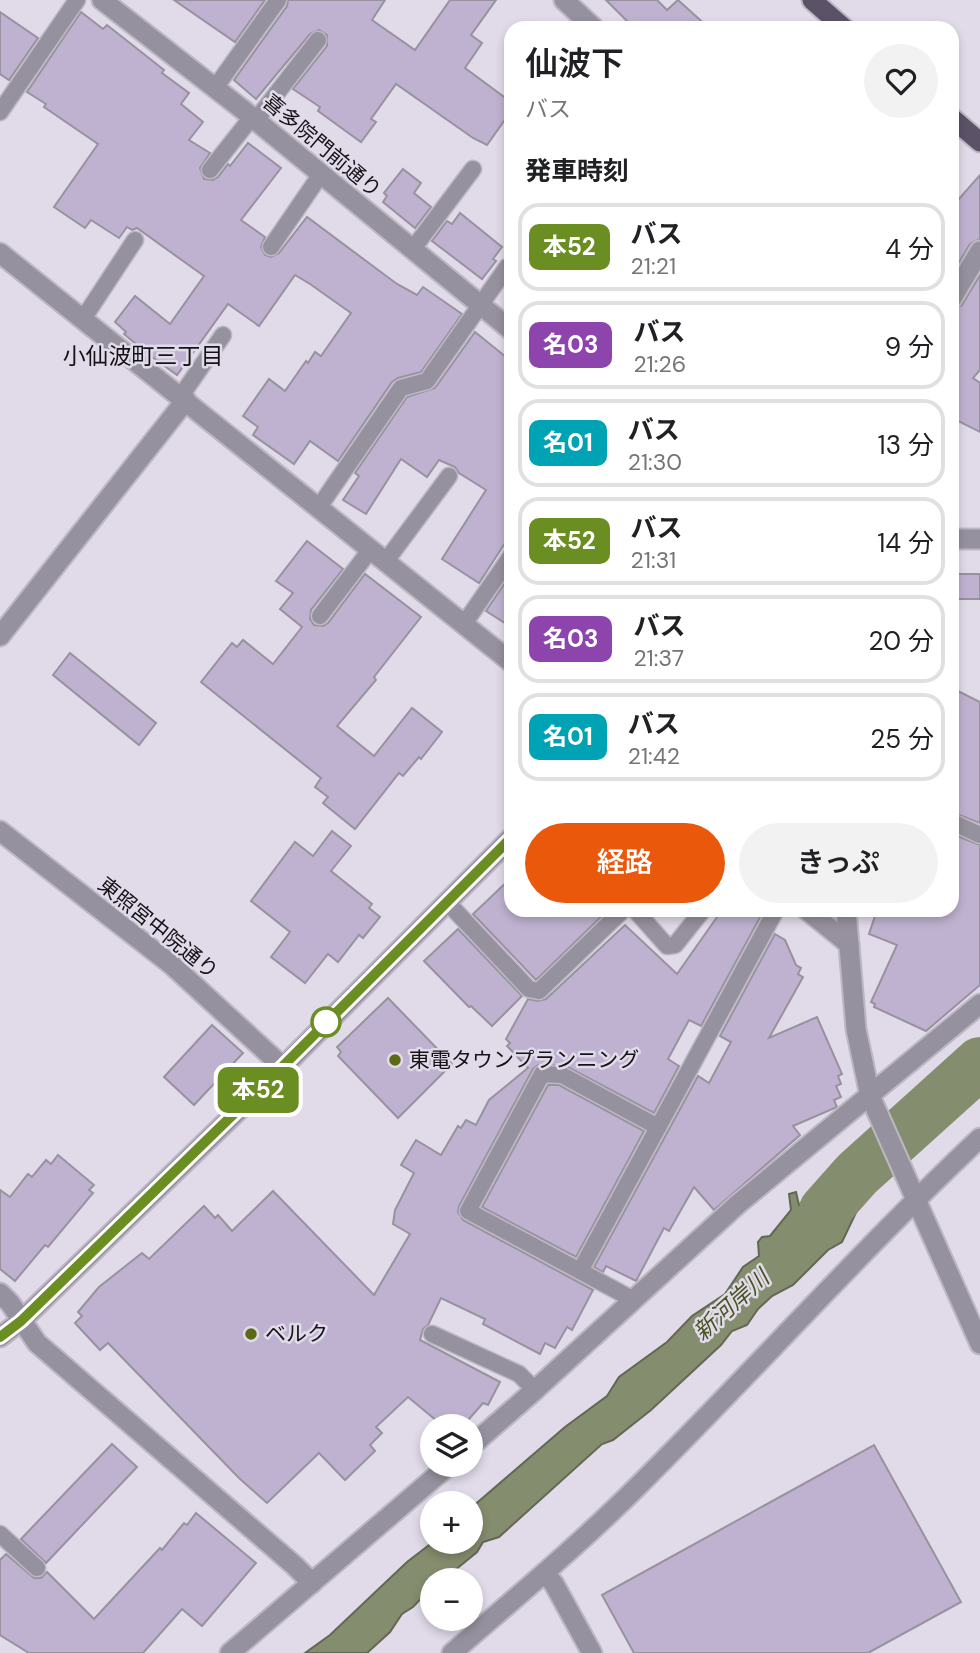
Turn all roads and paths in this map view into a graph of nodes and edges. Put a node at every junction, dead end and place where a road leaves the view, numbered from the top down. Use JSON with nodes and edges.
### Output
{"nodes":[{"id":1,"x":77,"y":0,"type":"edge"},
{"id":2,"x":102,"y":0,"type":"edge"},
{"id":3,"x":278,"y":0,"type":"edge"},
{"id":4,"x":564,"y":0,"type":"edge"},
{"id":5,"x":812,"y":0,"type":"edge"},
{"id":6,"x":586,"y":21,"type":"edge"},
{"id":7,"x":836,"y":21,"type":"edge"},
{"id":8,"x":318,"y":40,"type":"dead end"},
{"id":9,"x":215,"y":88,"type":"junction"},
{"id":10,"x":0,"y":112,"type":"edge"},
{"id":11,"x":254,"y":119,"type":"junction"},
{"id":12,"x":959,"y":124,"type":"edge"},
{"id":13,"x":980,"y":142,"type":"edge"},
{"id":14,"x":473,"y":169,"type":"dead end"},
{"id":15,"x":210,"y":170,"type":"dead end"},
{"id":16,"x":321,"y":174,"type":"junction"},
{"id":17,"x":135,"y":240,"type":"dead end"},
{"id":18,"x":271,"y":247,"type":"dead end"},
{"id":19,"x":412,"y":250,"type":"junction"},
{"id":20,"x":980,"y":251,"type":"edge"},
{"id":21,"x":0,"y":254,"type":"edge"},
{"id":22,"x":504,"y":271,"type":"edge"},
{"id":23,"x":959,"y":286,"type":"edge"},
{"id":24,"x":479,"y":305,"type":"junction"},
{"id":25,"x":83,"y":320,"type":"junction"},
{"id":26,"x":504,"y":325,"type":"edge"},
{"id":27,"x":223,"y":335,"type":"dead end"},
{"id":28,"x":183,"y":398,"type":"junction"},
{"id":29,"x":449,"y":476,"type":"dead end"},
{"id":30,"x":319,"y":507,"type":"junction"},
{"id":31,"x":959,"y":539,"type":"edge"},
{"id":32,"x":980,"y":539,"type":"edge"},
{"id":33,"x":379,"y":555,"type":"junction"},
{"id":34,"x":504,"y":566,"type":"edge"},
{"id":35,"x":320,"y":616,"type":"dead end"},
{"id":36,"x":464,"y":624,"type":"junction"},
{"id":37,"x":0,"y":636,"type":"edge"},
{"id":38,"x":504,"y":656,"type":"edge"},
{"id":39,"x":959,"y":825,"type":"edge"},
{"id":40,"x":0,"y":831,"type":"edge"},
{"id":41,"x":980,"y":835,"type":"edge"},
{"id":42,"x":504,"y":845,"type":"edge"},
{"id":43,"x":447,"y":902,"type":"junction"},
{"id":44,"x":616,"y":917,"type":"edge"},
{"id":45,"x":641,"y":917,"type":"edge"},
{"id":46,"x":697,"y":917,"type":"edge"},
{"id":47,"x":772,"y":917,"type":"edge"},
{"id":48,"x":816,"y":917,"type":"edge"},
{"id":49,"x":847,"y":917,"type":"edge"},
{"id":50,"x":849,"y":944,"type":"junction"},
{"id":51,"x":980,"y":1004,"type":"edge"},
{"id":52,"x":282,"y":1067,"type":"junction"},
{"id":53,"x":873,"y":1102,"type":"junction"},
{"id":54,"x":658,"y":1127,"type":"junction"},
{"id":55,"x":980,"y":1138,"type":"edge"},
{"id":56,"x":913,"y":1193,"type":"junction"},
{"id":57,"x":580,"y":1271,"type":"junction"},
{"id":58,"x":0,"y":1293,"type":"edge"},
{"id":59,"x":634,"y":1300,"type":"junction"},
{"id":60,"x":21,"y":1321,"type":"junction"},
{"id":61,"x":432,"y":1334,"type":"dead end"},
{"id":62,"x":0,"y":1337,"type":"edge"},
{"id":63,"x":980,"y":1345,"type":"edge"},
{"id":64,"x":535,"y":1391,"type":"junction"},
{"id":65,"x":483,"y":1436,"type":"edge"},
{"id":66,"x":435,"y":1477,"type":"edge"},
{"id":67,"x":0,"y":1534,"type":"edge"},
{"id":68,"x":37,"y":1568,"type":"dead end"},
{"id":69,"x":545,"y":1573,"type":"junction"},
{"id":70,"x":312,"y":1583,"type":"junction"},
{"id":71,"x":230,"y":1653,"type":"edge"},
{"id":72,"x":452,"y":1653,"type":"edge"},
{"id":73,"x":592,"y":1653,"type":"edge"}],
"edges":[{"from":1,"to":10,"type":"lane"},
{"from":2,"to":9,"type":"street","name":"喜多院門前通り"},
{"from":3,"to":9,"type":"lane"},
{"from":4,"to":6,"type":"street"},
{"from":5,"to":7,"type":"main road"},
{"from":8,"to":11,"type":"lane"},
{"from":9,"to":11,"type":"street","name":"喜多院門前通り"},
{"from":11,"to":15,"type":"lane"},
{"from":11,"to":16,"type":"street","name":"喜多院門前通り"},
{"from":12,"to":13,"type":"main road"},
{"from":14,"to":19,"type":"lane"},
{"from":16,"to":18,"type":"lane"},
{"from":16,"to":19,"type":"street","name":"喜多院門前通り"},
{"from":17,"to":25,"type":"lane"},
{"from":19,"to":24,"type":"street","name":"喜多院門前通り"},
{"from":20,"to":23,"type":"street"},
{"from":21,"to":25,"type":"street"},
{"from":22,"to":24,"type":"lane"},
{"from":24,"to":26,"type":"street","name":"喜多院門前通り"},
{"from":24,"to":30,"type":"lane"},
{"from":25,"to":28,"type":"street"},
{"from":27,"to":28,"type":"lane"},
{"from":28,"to":30,"type":"street"},
{"from":28,"to":37,"type":"street"},
{"from":29,"to":33,"type":"lane"},
{"from":30,"to":33,"type":"street"},
{"from":31,"to":32,"type":"street"},
{"from":33,"to":35,"type":"lane"},
{"from":33,"to":36,"type":"street"},
{"from":34,"to":36,"type":"lane"},
{"from":36,"to":38,"type":"street"},
{"from":39,"to":41,"type":"lane"},
{"from":40,"to":52,"type":"street","name":"東照宮中院通り"},
{"from":42,"to":43,"type":"street"},
{"from":43,"to":44,"type":"lane"},
{"from":43,"to":52,"type":"street"},
{"from":45,"to":46,"type":"lane"},
{"from":47,"to":54,"type":"lane"},
{"from":48,"to":50,"type":"street"},
{"from":49,"to":50,"type":"street"},
{"from":50,"to":53,"type":"street"},
{"from":51,"to":53,"type":"street"},
{"from":52,"to":60,"type":"street"},
{"from":53,"to":56,"type":"street"},
{"from":53,"to":59,"type":"street"},
{"from":54,"to":57,"type":"lane"},
{"from":54,"to":57,"type":"lane"},
{"from":55,"to":56,"type":"street"},
{"from":56,"to":63,"type":"street"},
{"from":56,"to":69,"type":"street"},
{"from":57,"to":59,"type":"lane"},
{"from":58,"to":60,"type":"street"},
{"from":59,"to":64,"type":"street"},
{"from":60,"to":62,"type":"street"},
{"from":60,"to":70,"type":"street"},
{"from":61,"to":64,"type":"lane"},
{"from":64,"to":65,"type":"street"},
{"from":66,"to":70,"type":"street"},
{"from":67,"to":68,"type":"lane"},
{"from":69,"to":72,"type":"street"},
{"from":69,"to":73,"type":"street"},
{"from":70,"to":71,"type":"street"}]}
